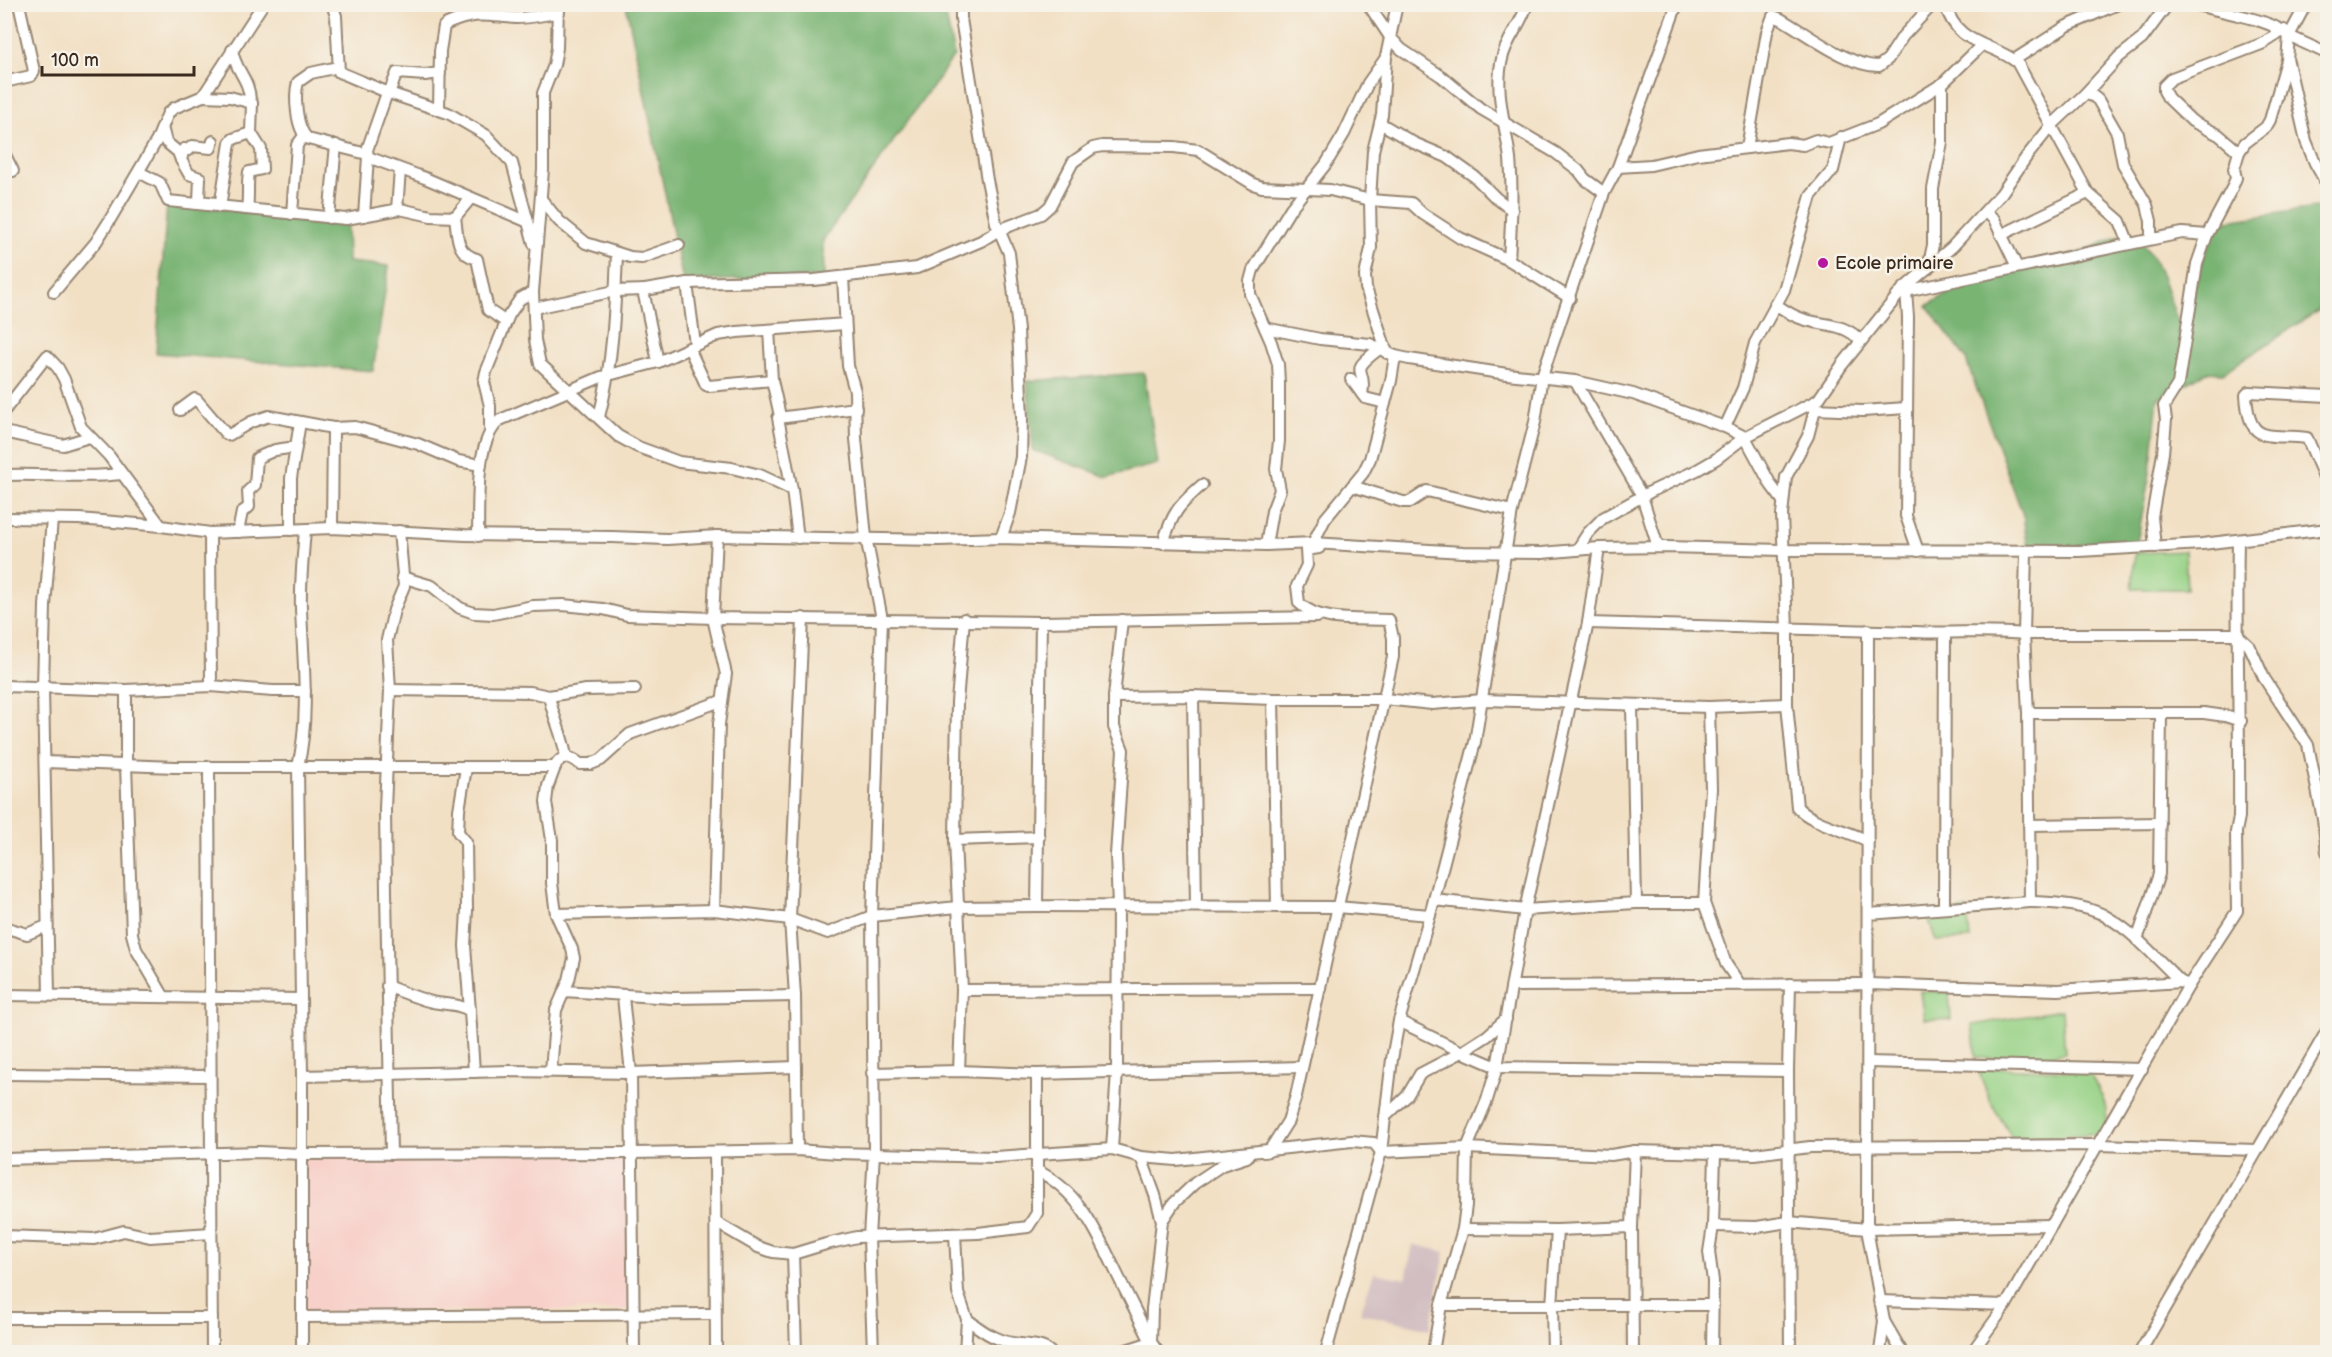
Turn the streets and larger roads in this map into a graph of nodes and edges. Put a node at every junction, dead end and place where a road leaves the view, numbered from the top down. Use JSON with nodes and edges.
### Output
{"nodes":[{"id":1,"x":20,"y":4,"type":"edge"},
{"id":2,"x":263,"y":4,"type":"edge"},
{"id":3,"x":332,"y":4,"type":"edge"},
{"id":4,"x":961,"y":4,"type":"edge"},
{"id":5,"x":1368,"y":4,"type":"edge"},
{"id":6,"x":1397,"y":4,"type":"edge"},
{"id":7,"x":1527,"y":4,"type":"edge"},
{"id":8,"x":1677,"y":4,"type":"edge"},
{"id":9,"x":1932,"y":4,"type":"edge"},
{"id":10,"x":1945,"y":4,"type":"edge"},
{"id":11,"x":2118,"y":4,"type":"edge"},
{"id":12,"x":2168,"y":4,"type":"edge"},
{"id":13,"x":2194,"y":4,"type":"edge"},
{"id":14,"x":2306,"y":4,"type":"edge"},
{"id":15,"x":558,"y":8,"type":"edge"},
{"id":16,"x":2286,"y":33,"type":"junction"},
{"id":17,"x":1390,"y":37,"type":"junction"},
{"id":18,"x":1981,"y":45,"type":"junction"},
{"id":19,"x":232,"y":50,"type":"junction"},
{"id":20,"x":2328,"y":54,"type":"edge"},
{"id":21,"x":1385,"y":59,"type":"junction"},
{"id":22,"x":2014,"y":60,"type":"junction"},
{"id":23,"x":2287,"y":60,"type":"junction"},
{"id":24,"x":338,"y":67,"type":"junction"},
{"id":25,"x":440,"y":73,"type":"junction"},
{"id":26,"x":4,"y":82,"type":"edge"},
{"id":27,"x":1942,"y":84,"type":"junction"},
{"id":28,"x":388,"y":93,"type":"junction"},
{"id":29,"x":2085,"y":94,"type":"junction"},
{"id":30,"x":203,"y":96,"type":"junction"},
{"id":31,"x":250,"y":101,"type":"junction"},
{"id":32,"x":440,"y":110,"type":"junction"},
{"id":33,"x":1380,"y":123,"type":"junction"},
{"id":34,"x":1505,"y":123,"type":"junction"},
{"id":35,"x":2051,"y":126,"type":"junction"},
{"id":36,"x":162,"y":127,"type":"junction"},
{"id":37,"x":251,"y":133,"type":"junction"},
{"id":38,"x":304,"y":136,"type":"junction"},
{"id":39,"x":1841,"y":137,"type":"junction"},
{"id":40,"x":213,"y":141,"type":"dead end"},
{"id":41,"x":336,"y":145,"type":"junction"},
{"id":42,"x":1747,"y":148,"type":"junction"},
{"id":43,"x":2239,"y":152,"type":"junction"},
{"id":44,"x":4,"y":153,"type":"edge"},
{"id":45,"x":368,"y":155,"type":"junction"},
{"id":46,"x":181,"y":160,"type":"junction"},
{"id":47,"x":1618,"y":168,"type":"junction"},
{"id":48,"x":400,"y":170,"type":"junction"},
{"id":49,"x":13,"y":171,"type":"dead end"},
{"id":50,"x":139,"y":172,"type":"junction"},
{"id":51,"x":2328,"y":186,"type":"edge"},
{"id":52,"x":1309,"y":188,"type":"junction"},
{"id":53,"x":1604,"y":193,"type":"junction"},
{"id":54,"x":2088,"y":193,"type":"junction"},
{"id":55,"x":471,"y":198,"type":"junction"},
{"id":56,"x":541,"y":199,"type":"junction"},
{"id":57,"x":1370,"y":200,"type":"junction"},
{"id":58,"x":220,"y":207,"type":"junction"},
{"id":59,"x":247,"y":209,"type":"junction"},
{"id":60,"x":397,"y":209,"type":"junction"},
{"id":61,"x":1512,"y":210,"type":"junction"},
{"id":62,"x":1985,"y":212,"type":"junction"},
{"id":63,"x":292,"y":214,"type":"junction"},
{"id":64,"x":364,"y":216,"type":"junction"},
{"id":65,"x":455,"y":217,"type":"junction"},
{"id":66,"x":329,"y":218,"type":"junction"},
{"id":67,"x":526,"y":221,"type":"junction"},
{"id":68,"x":999,"y":230,"type":"junction"},
{"id":69,"x":2207,"y":234,"type":"junction"},
{"id":70,"x":2001,"y":235,"type":"junction"},
{"id":71,"x":2151,"y":239,"type":"junction"},
{"id":72,"x":2129,"y":244,"type":"junction"},
{"id":73,"x":679,"y":245,"type":"dead end"},
{"id":74,"x":536,"y":249,"type":"junction"},
{"id":75,"x":617,"y":253,"type":"junction"},
{"id":76,"x":1509,"y":260,"type":"junction"},
{"id":77,"x":2017,"y":267,"type":"junction"},
{"id":78,"x":1928,"y":268,"type":"junction"},
{"id":79,"x":843,"y":277,"type":"junction"},
{"id":80,"x":687,"y":283,"type":"junction"},
{"id":81,"x":643,"y":290,"type":"junction"},
{"id":82,"x":1904,"y":290,"type":"junction"},
{"id":83,"x":615,"y":291,"type":"junction"},
{"id":84,"x":54,"y":292,"type":"dead end"},
{"id":85,"x":533,"y":292,"type":"junction"},
{"id":86,"x":1570,"y":298,"type":"junction"},
{"id":87,"x":1775,"y":304,"type":"junction"},
{"id":88,"x":534,"y":308,"type":"junction"},
{"id":89,"x":506,"y":322,"type":"junction"},
{"id":90,"x":845,"y":324,"type":"junction"},
{"id":91,"x":1264,"y":328,"type":"junction"},
{"id":92,"x":769,"y":330,"type":"junction"},
{"id":93,"x":1860,"y":341,"type":"junction"},
{"id":94,"x":692,"y":346,"type":"junction"},
{"id":95,"x":1387,"y":353,"type":"junction"},
{"id":96,"x":658,"y":362,"type":"junction"},
{"id":97,"x":609,"y":374,"type":"junction"},
{"id":98,"x":1542,"y":376,"type":"junction"},
{"id":99,"x":1351,"y":379,"type":"dead end"},
{"id":100,"x":772,"y":380,"type":"junction"},
{"id":101,"x":1575,"y":381,"type":"junction"},
{"id":102,"x":568,"y":391,"type":"junction"},
{"id":103,"x":1362,"y":394,"type":"junction"},
{"id":104,"x":2328,"y":396,"type":"edge"},
{"id":105,"x":1385,"y":403,"type":"junction"},
{"id":106,"x":1817,"y":405,"type":"junction"},
{"id":107,"x":856,"y":408,"type":"junction"},
{"id":108,"x":1906,"y":408,"type":"junction"},
{"id":109,"x":180,"y":410,"type":"dead end"},
{"id":110,"x":4,"y":411,"type":"edge"},
{"id":111,"x":780,"y":416,"type":"junction"},
{"id":112,"x":599,"y":417,"type":"junction"},
{"id":113,"x":300,"y":422,"type":"junction"},
{"id":114,"x":333,"y":428,"type":"junction"},
{"id":115,"x":490,"y":428,"type":"junction"},
{"id":116,"x":1725,"y":428,"type":"junction"},
{"id":117,"x":4,"y":432,"type":"edge"},
{"id":118,"x":89,"y":437,"type":"junction"},
{"id":119,"x":1744,"y":437,"type":"junction"},
{"id":120,"x":296,"y":447,"type":"junction"},
{"id":121,"x":481,"y":465,"type":"junction"},
{"id":122,"x":121,"y":474,"type":"junction"},
{"id":123,"x":4,"y":475,"type":"edge"},
{"id":124,"x":1202,"y":485,"type":"dead end"},
{"id":125,"x":1352,"y":486,"type":"junction"},
{"id":126,"x":2328,"y":486,"type":"edge"},
{"id":127,"x":792,"y":490,"type":"junction"},
{"id":128,"x":1642,"y":496,"type":"junction"},
{"id":129,"x":1783,"y":501,"type":"junction"},
{"id":130,"x":1512,"y":511,"type":"junction"},
{"id":131,"x":4,"y":518,"type":"edge"},
{"id":132,"x":52,"y":519,"type":"junction"},
{"id":133,"x":161,"y":526,"type":"junction"},
{"id":134,"x":332,"y":528,"type":"junction"},
{"id":135,"x":2328,"y":529,"type":"edge"},
{"id":136,"x":291,"y":530,"type":"junction"},
{"id":137,"x":305,"y":530,"type":"junction"},
{"id":138,"x":399,"y":531,"type":"junction"},
{"id":139,"x":238,"y":532,"type":"junction"},
{"id":140,"x":210,"y":533,"type":"junction"},
{"id":141,"x":478,"y":536,"type":"junction"},
{"id":142,"x":717,"y":536,"type":"junction"},
{"id":143,"x":866,"y":537,"type":"junction"},
{"id":144,"x":798,"y":538,"type":"junction"},
{"id":145,"x":1000,"y":538,"type":"junction"},
{"id":146,"x":2238,"y":541,"type":"junction"},
{"id":147,"x":1162,"y":543,"type":"junction"},
{"id":148,"x":1313,"y":543,"type":"junction"},
{"id":149,"x":1266,"y":545,"type":"junction"},
{"id":150,"x":1334,"y":546,"type":"junction"},
{"id":151,"x":2155,"y":546,"type":"junction"},
{"id":152,"x":1658,"y":547,"type":"junction"},
{"id":153,"x":1599,"y":548,"type":"junction"},
{"id":154,"x":1577,"y":550,"type":"junction"},
{"id":155,"x":1782,"y":550,"type":"junction"},
{"id":156,"x":1918,"y":551,"type":"junction"},
{"id":157,"x":1506,"y":552,"type":"junction"},
{"id":158,"x":2026,"y":552,"type":"junction"},
{"id":159,"x":402,"y":577,"type":"junction"},
{"id":160,"x":1329,"y":617,"type":"junction"},
{"id":161,"x":713,"y":618,"type":"junction"},
{"id":162,"x":803,"y":618,"type":"junction"},
{"id":163,"x":882,"y":619,"type":"junction"},
{"id":164,"x":964,"y":620,"type":"junction"},
{"id":165,"x":1122,"y":620,"type":"junction"},
{"id":166,"x":1041,"y":622,"type":"junction"},
{"id":167,"x":1588,"y":623,"type":"junction"},
{"id":168,"x":1787,"y":627,"type":"junction"},
{"id":169,"x":1868,"y":630,"type":"junction"},
{"id":170,"x":1945,"y":634,"type":"junction"},
{"id":171,"x":2024,"y":634,"type":"junction"},
{"id":172,"x":2236,"y":634,"type":"junction"},
{"id":173,"x":4,"y":686,"type":"edge"},
{"id":174,"x":211,"y":686,"type":"junction"},
{"id":175,"x":43,"y":688,"type":"junction"},
{"id":176,"x":635,"y":689,"type":"dead end"},
{"id":177,"x":126,"y":690,"type":"junction"},
{"id":178,"x":390,"y":690,"type":"junction"},
{"id":179,"x":305,"y":691,"type":"junction"},
{"id":180,"x":549,"y":696,"type":"junction"},
{"id":181,"x":1193,"y":696,"type":"junction"},
{"id":182,"x":1114,"y":697,"type":"junction"},
{"id":183,"x":1273,"y":699,"type":"junction"},
{"id":184,"x":1384,"y":699,"type":"junction"},
{"id":185,"x":1483,"y":700,"type":"junction"},
{"id":186,"x":721,"y":701,"type":"junction"},
{"id":187,"x":1571,"y":703,"type":"junction"},
{"id":188,"x":1787,"y":704,"type":"junction"},
{"id":189,"x":1632,"y":706,"type":"junction"},
{"id":190,"x":1709,"y":707,"type":"junction"},
{"id":191,"x":2028,"y":713,"type":"junction"},
{"id":192,"x":2161,"y":714,"type":"junction"},
{"id":193,"x":2241,"y":722,"type":"junction"},
{"id":194,"x":567,"y":757,"type":"junction"},
{"id":195,"x":45,"y":762,"type":"junction"},
{"id":196,"x":126,"y":765,"type":"junction"},
{"id":197,"x":209,"y":767,"type":"junction"},
{"id":198,"x":298,"y":767,"type":"junction"},
{"id":199,"x":555,"y":767,"type":"junction"},
{"id":200,"x":388,"y":768,"type":"junction"},
{"id":201,"x":466,"y":768,"type":"junction"},
{"id":202,"x":2328,"y":772,"type":"edge"},
{"id":203,"x":2323,"y":819,"type":"junction"},
{"id":204,"x":2160,"y":823,"type":"junction"},
{"id":205,"x":2029,"y":825,"type":"junction"},
{"id":206,"x":1039,"y":837,"type":"junction"},
{"id":207,"x":955,"y":840,"type":"junction"},
{"id":208,"x":1868,"y":841,"type":"junction"},
{"id":209,"x":2326,"y":852,"type":"edge"},
{"id":210,"x":1434,"y":900,"type":"junction"},
{"id":211,"x":2030,"y":902,"type":"junction"},
{"id":212,"x":1636,"y":903,"type":"junction"},
{"id":213,"x":1704,"y":903,"type":"junction"},
{"id":214,"x":1037,"y":906,"type":"junction"},
{"id":215,"x":1118,"y":906,"type":"junction"},
{"id":216,"x":1196,"y":906,"type":"junction"},
{"id":217,"x":1276,"y":907,"type":"junction"},
{"id":218,"x":1337,"y":907,"type":"junction"},
{"id":219,"x":1944,"y":907,"type":"junction"},
{"id":220,"x":957,"y":908,"type":"junction"},
{"id":221,"x":714,"y":910,"type":"junction"},
{"id":222,"x":1525,"y":910,"type":"junction"},
{"id":223,"x":556,"y":914,"type":"junction"},
{"id":224,"x":1868,"y":914,"type":"junction"},
{"id":225,"x":1430,"y":915,"type":"junction"},
{"id":226,"x":872,"y":916,"type":"junction"},
{"id":227,"x":790,"y":919,"type":"junction"},
{"id":228,"x":47,"y":926,"type":"junction"},
{"id":229,"x":4,"y":927,"type":"edge"},
{"id":230,"x":2137,"y":940,"type":"junction"},
{"id":231,"x":1739,"y":983,"type":"junction"},
{"id":232,"x":2185,"y":983,"type":"junction"},
{"id":233,"x":1790,"y":984,"type":"junction"},
{"id":234,"x":1869,"y":984,"type":"junction"},
{"id":235,"x":387,"y":986,"type":"junction"},
{"id":236,"x":1512,"y":986,"type":"junction"},
{"id":237,"x":1320,"y":988,"type":"junction"},
{"id":238,"x":1117,"y":989,"type":"junction"},
{"id":239,"x":962,"y":990,"type":"junction"},
{"id":240,"x":564,"y":991,"type":"junction"},
{"id":241,"x":4,"y":995,"type":"edge"},
{"id":242,"x":49,"y":995,"type":"junction"},
{"id":243,"x":795,"y":996,"type":"junction"},
{"id":244,"x":164,"y":997,"type":"junction"},
{"id":245,"x":623,"y":997,"type":"junction"},
{"id":246,"x":211,"y":998,"type":"junction"},
{"id":247,"x":300,"y":999,"type":"junction"},
{"id":248,"x":470,"y":1011,"type":"junction"},
{"id":249,"x":1506,"y":1019,"type":"junction"},
{"id":250,"x":1399,"y":1021,"type":"junction"},
{"id":251,"x":2328,"y":1029,"type":"edge"},
{"id":252,"x":1462,"y":1052,"type":"junction"},
{"id":253,"x":1868,"y":1062,"type":"junction"},
{"id":254,"x":796,"y":1067,"type":"junction"},
{"id":255,"x":1302,"y":1067,"type":"junction"},
{"id":256,"x":1497,"y":1067,"type":"junction"},
{"id":257,"x":2142,"y":1068,"type":"junction"},
{"id":258,"x":551,"y":1071,"type":"junction"},
{"id":259,"x":959,"y":1071,"type":"junction"},
{"id":260,"x":1117,"y":1071,"type":"junction"},
{"id":261,"x":1788,"y":1071,"type":"junction"},
{"id":262,"x":474,"y":1072,"type":"junction"},
{"id":263,"x":632,"y":1073,"type":"junction"},
{"id":264,"x":872,"y":1073,"type":"junction"},
{"id":265,"x":4,"y":1074,"type":"edge"},
{"id":266,"x":388,"y":1074,"type":"junction"},
{"id":267,"x":1037,"y":1074,"type":"junction"},
{"id":268,"x":210,"y":1076,"type":"junction"},
{"id":269,"x":302,"y":1076,"type":"junction"},
{"id":270,"x":1385,"y":1117,"type":"junction"},
{"id":271,"x":2099,"y":1145,"type":"junction"},
{"id":272,"x":1867,"y":1146,"type":"junction"},
{"id":273,"x":1467,"y":1148,"type":"junction"},
{"id":274,"x":1112,"y":1149,"type":"junction"},
{"id":275,"x":797,"y":1150,"type":"junction"},
{"id":276,"x":2256,"y":1150,"type":"junction"},
{"id":277,"x":1269,"y":1151,"type":"junction"},
{"id":278,"x":1635,"y":1151,"type":"junction"},
{"id":279,"x":1790,"y":1151,"type":"junction"},
{"id":280,"x":716,"y":1152,"type":"junction"},
{"id":281,"x":1381,"y":1152,"type":"junction"},
{"id":282,"x":212,"y":1153,"type":"junction"},
{"id":283,"x":633,"y":1153,"type":"junction"},
{"id":284,"x":874,"y":1153,"type":"junction"},
{"id":285,"x":1036,"y":1153,"type":"junction"},
{"id":286,"x":1714,"y":1153,"type":"junction"},
{"id":287,"x":302,"y":1154,"type":"junction"},
{"id":288,"x":391,"y":1154,"type":"junction"},
{"id":289,"x":1141,"y":1157,"type":"junction"},
{"id":290,"x":4,"y":1159,"type":"edge"},
{"id":291,"x":1036,"y":1170,"type":"junction"},
{"id":292,"x":1162,"y":1221,"type":"junction"},
{"id":293,"x":1788,"y":1222,"type":"junction"},
{"id":294,"x":717,"y":1223,"type":"junction"},
{"id":295,"x":2052,"y":1225,"type":"junction"},
{"id":296,"x":1713,"y":1226,"type":"junction"},
{"id":297,"x":1632,"y":1227,"type":"junction"},
{"id":298,"x":1463,"y":1229,"type":"junction"},
{"id":299,"x":1868,"y":1229,"type":"junction"},
{"id":300,"x":1557,"y":1230,"type":"junction"},
{"id":301,"x":211,"y":1233,"type":"junction"},
{"id":302,"x":955,"y":1234,"type":"junction"},
{"id":303,"x":4,"y":1236,"type":"edge"},
{"id":304,"x":869,"y":1236,"type":"junction"},
{"id":305,"x":793,"y":1254,"type":"junction"},
{"id":306,"x":1879,"y":1301,"type":"junction"},
{"id":307,"x":1441,"y":1305,"type":"junction"},
{"id":308,"x":1633,"y":1305,"type":"junction"},
{"id":309,"x":1713,"y":1305,"type":"junction"},
{"id":310,"x":2006,"y":1305,"type":"junction"},
{"id":311,"x":1552,"y":1306,"type":"junction"},
{"id":312,"x":634,"y":1314,"type":"junction"},
{"id":313,"x":715,"y":1314,"type":"junction"},
{"id":314,"x":302,"y":1317,"type":"junction"},
{"id":315,"x":4,"y":1318,"type":"edge"},
{"id":316,"x":212,"y":1318,"type":"junction"},
{"id":317,"x":967,"y":1319,"type":"junction"},
{"id":318,"x":1884,"y":1321,"type":"junction"},
{"id":319,"x":1150,"y":1347,"type":"edge"},
{"id":320,"x":212,"y":1353,"type":"edge"},
{"id":321,"x":302,"y":1353,"type":"edge"},
{"id":322,"x":634,"y":1353,"type":"edge"},
{"id":323,"x":716,"y":1353,"type":"edge"},
{"id":324,"x":796,"y":1353,"type":"edge"},
{"id":325,"x":873,"y":1353,"type":"edge"},
{"id":326,"x":965,"y":1353,"type":"edge"},
{"id":327,"x":1050,"y":1353,"type":"edge"},
{"id":328,"x":1120,"y":1353,"type":"edge"},
{"id":329,"x":1158,"y":1353,"type":"edge"},
{"id":330,"x":1326,"y":1353,"type":"edge"},
{"id":331,"x":1433,"y":1353,"type":"edge"},
{"id":332,"x":1552,"y":1353,"type":"edge"},
{"id":333,"x":1633,"y":1353,"type":"edge"},
{"id":334,"x":1712,"y":1353,"type":"edge"},
{"id":335,"x":1790,"y":1353,"type":"edge"},
{"id":336,"x":1880,"y":1353,"type":"edge"},
{"id":337,"x":1902,"y":1353,"type":"edge"},
{"id":338,"x":1972,"y":1353,"type":"edge"},
{"id":339,"x":2140,"y":1353,"type":"edge"}],
"edges":[{"from":1,"to":26,"type":"street"},
{"from":2,"to":19,"type":"street"},
{"from":3,"to":24,"type":"street"},
{"from":4,"to":68,"type":"street"},
{"from":5,"to":17,"type":"street"},
{"from":6,"to":17,"type":"street"},
{"from":7,"to":34,"type":"street"},
{"from":8,"to":47,"type":"street"},
{"from":9,"to":42,"type":"street"},
{"from":10,"to":18,"type":"street"},
{"from":11,"to":22,"type":"street"},
{"from":12,"to":29,"type":"street"},
{"from":13,"to":16,"type":"street"},
{"from":14,"to":16,"type":"street"},
{"from":15,"to":25,"type":"street"},
{"from":15,"to":56,"type":"street"},
{"from":16,"to":20,"type":"street"},
{"from":16,"to":23,"type":"street"},
{"from":16,"to":43,"type":"street"},
{"from":17,"to":21,"type":"street"},
{"from":17,"to":34,"type":"street"},
{"from":18,"to":22,"type":"street"},
{"from":18,"to":27,"type":"street"},
{"from":19,"to":30,"type":"street"},
{"from":19,"to":31,"type":"street"},
{"from":21,"to":33,"type":"street"},
{"from":21,"to":52,"type":"street"},
{"from":22,"to":35,"type":"street"},
{"from":23,"to":43,"type":"street"},
{"from":23,"to":51,"type":"street"},
{"from":24,"to":28,"type":"street"},
{"from":24,"to":38,"type":"street"},
{"from":25,"to":28,"type":"street"},
{"from":25,"to":32,"type":"street"},
{"from":27,"to":39,"type":"street"},
{"from":27,"to":78,"type":"street"},
{"from":28,"to":32,"type":"street"},
{"from":28,"to":45,"type":"street"},
{"from":29,"to":35,"type":"street"},
{"from":29,"to":71,"type":"street"},
{"from":30,"to":31,"type":"street"},
{"from":30,"to":36,"type":"street"},
{"from":31,"to":37,"type":"street"},
{"from":32,"to":67,"type":"street"},
{"from":33,"to":57,"type":"street"},
{"from":33,"to":61,"type":"street"},
{"from":34,"to":53,"type":"street"},
{"from":34,"to":61,"type":"street"},
{"from":35,"to":54,"type":"street"},
{"from":35,"to":62,"type":"street"},
{"from":36,"to":46,"type":"street"},
{"from":36,"to":50,"type":"street"},
{"from":37,"to":58,"type":"street"},
{"from":37,"to":59,"type":"street"},
{"from":38,"to":41,"type":"street"},
{"from":38,"to":63,"type":"street"},
{"from":39,"to":42,"type":"street"},
{"from":39,"to":87,"type":"street"},
{"from":40,"to":46,"type":"street"},
{"from":41,"to":45,"type":"street"},
{"from":41,"to":66,"type":"street"},
{"from":42,"to":47,"type":"street"},
{"from":43,"to":69,"type":"street"},
{"from":44,"to":49,"type":"street"},
{"from":45,"to":48,"type":"street"},
{"from":45,"to":64,"type":"street"},
{"from":46,"to":58,"type":"street"},
{"from":47,"to":53,"type":"street"},
{"from":48,"to":55,"type":"street"},
{"from":48,"to":60,"type":"street"},
{"from":50,"to":58,"type":"street"},
{"from":50,"to":84,"type":"street"},
{"from":52,"to":57,"type":"street"},
{"from":52,"to":68,"type":"street"},
{"from":52,"to":91,"type":"street"},
{"from":53,"to":86,"type":"street"},
{"from":54,"to":70,"type":"street"},
{"from":54,"to":72,"type":"street"},
{"from":55,"to":65,"type":"street"},
{"from":55,"to":67,"type":"street"},
{"from":56,"to":74,"type":"street"},
{"from":56,"to":75,"type":"street"},
{"from":57,"to":76,"type":"street"},
{"from":57,"to":95,"type":"street"},
{"from":58,"to":59,"type":"street"},
{"from":59,"to":63,"type":"street"},
{"from":60,"to":64,"type":"street"},
{"from":60,"to":65,"type":"street"},
{"from":61,"to":76,"type":"street"},
{"from":62,"to":70,"type":"street"},
{"from":62,"to":78,"type":"street"},
{"from":63,"to":66,"type":"street"},
{"from":64,"to":66,"type":"street"},
{"from":65,"to":89,"type":"street"},
{"from":67,"to":74,"type":"street"},
{"from":68,"to":79,"type":"street"},
{"from":68,"to":145,"type":"street"},
{"from":69,"to":71,"type":"street"},
{"from":69,"to":151,"type":"street"},
{"from":70,"to":77,"type":"street"},
{"from":71,"to":72,"type":"street"},
{"from":72,"to":77,"type":"street"},
{"from":73,"to":75,"type":"street"},
{"from":74,"to":85,"type":"street"},
{"from":75,"to":83,"type":"street"},
{"from":76,"to":86,"type":"street"},
{"from":77,"to":82,"type":"street"},
{"from":78,"to":82,"type":"street"},
{"from":79,"to":80,"type":"street"},
{"from":79,"to":90,"type":"street"},
{"from":80,"to":81,"type":"street"},
{"from":80,"to":94,"type":"street"},
{"from":81,"to":83,"type":"street"},
{"from":81,"to":96,"type":"street"},
{"from":82,"to":93,"type":"street"},
{"from":82,"to":108,"type":"street"},
{"from":83,"to":88,"type":"street"},
{"from":83,"to":97,"type":"street"},
{"from":85,"to":88,"type":"street"},
{"from":85,"to":89,"type":"street"},
{"from":86,"to":98,"type":"street"},
{"from":87,"to":93,"type":"street"},
{"from":87,"to":116,"type":"street"},
{"from":88,"to":102,"type":"street"},
{"from":89,"to":115,"type":"street"},
{"from":90,"to":92,"type":"street"},
{"from":90,"to":107,"type":"street"},
{"from":91,"to":95,"type":"street"},
{"from":91,"to":149,"type":"street"},
{"from":92,"to":94,"type":"street"},
{"from":92,"to":100,"type":"street"},
{"from":93,"to":106,"type":"street"},
{"from":94,"to":96,"type":"street"},
{"from":94,"to":100,"type":"street"},
{"from":95,"to":98,"type":"street"},
{"from":95,"to":103,"type":"street"},
{"from":95,"to":105,"type":"street"},
{"from":96,"to":97,"type":"street"},
{"from":97,"to":102,"type":"street"},
{"from":97,"to":112,"type":"street"},
{"from":98,"to":101,"type":"street"},
{"from":98,"to":130,"type":"street"},
{"from":99,"to":103,"type":"street"},
{"from":100,"to":111,"type":"street"},
{"from":101,"to":116,"type":"street"},
{"from":101,"to":128,"type":"street"},
{"from":102,"to":112,"type":"street"},
{"from":102,"to":115,"type":"street"},
{"from":103,"to":105,"type":"street"},
{"from":104,"to":126,"type":"street"},
{"from":105,"to":125,"type":"street"},
{"from":106,"to":108,"type":"street"},
{"from":106,"to":119,"type":"street"},
{"from":106,"to":129,"type":"street"},
{"from":107,"to":111,"type":"street"},
{"from":107,"to":143,"type":"street"},
{"from":108,"to":156,"type":"street"},
{"from":109,"to":113,"type":"street"},
{"from":110,"to":118,"type":"street"},
{"from":111,"to":127,"type":"street"},
{"from":112,"to":127,"type":"street"},
{"from":113,"to":114,"type":"street"},
{"from":113,"to":120,"type":"street"},
{"from":114,"to":121,"type":"street"},
{"from":114,"to":134,"type":"street"},
{"from":115,"to":121,"type":"street"},
{"from":116,"to":119,"type":"street"},
{"from":117,"to":118,"type":"street"},
{"from":118,"to":122,"type":"street"},
{"from":119,"to":128,"type":"street"},
{"from":119,"to":129,"type":"street"},
{"from":120,"to":136,"type":"street"},
{"from":120,"to":139,"type":"street"},
{"from":121,"to":141,"type":"street"},
{"from":122,"to":123,"type":"street"},
{"from":122,"to":133,"type":"street"},
{"from":124,"to":147,"type":"street"},
{"from":125,"to":130,"type":"street"},
{"from":125,"to":148,"type":"street"},
{"from":127,"to":144,"type":"street"},
{"from":128,"to":152,"type":"street"},
{"from":128,"to":154,"type":"street"},
{"from":129,"to":155,"type":"street"},
{"from":130,"to":157,"type":"street"},
{"from":131,"to":132,"type":"street"},
{"from":132,"to":133,"type":"street"},
{"from":132,"to":175,"type":"street"},
{"from":133,"to":140,"type":"street"},
{"from":134,"to":137,"type":"street"},
{"from":134,"to":138,"type":"street"},
{"from":135,"to":146,"type":"street"},
{"from":136,"to":137,"type":"street"},
{"from":136,"to":139,"type":"street"},
{"from":137,"to":179,"type":"street"},
{"from":138,"to":141,"type":"street"},
{"from":138,"to":159,"type":"street"},
{"from":139,"to":140,"type":"street"},
{"from":140,"to":174,"type":"street"},
{"from":141,"to":142,"type":"street"},
{"from":142,"to":144,"type":"street"},
{"from":142,"to":161,"type":"street"},
{"from":143,"to":144,"type":"street"},
{"from":143,"to":145,"type":"street"},
{"from":143,"to":163,"type":"street"},
{"from":145,"to":147,"type":"street"},
{"from":146,"to":151,"type":"street"},
{"from":146,"to":172,"type":"street"},
{"from":147,"to":149,"type":"street"},
{"from":148,"to":149,"type":"street"},
{"from":148,"to":150,"type":"street"},
{"from":150,"to":157,"type":"street"},
{"from":150,"to":160,"type":"street"},
{"from":151,"to":158,"type":"street"},
{"from":152,"to":153,"type":"street"},
{"from":152,"to":155,"type":"street"},
{"from":153,"to":154,"type":"street"},
{"from":153,"to":167,"type":"street"},
{"from":154,"to":157,"type":"street"},
{"from":155,"to":156,"type":"street"},
{"from":155,"to":168,"type":"street"},
{"from":156,"to":158,"type":"street"},
{"from":157,"to":185,"type":"street"},
{"from":158,"to":171,"type":"street"},
{"from":159,"to":161,"type":"street"},
{"from":159,"to":178,"type":"street"},
{"from":160,"to":165,"type":"street"},
{"from":160,"to":184,"type":"street"},
{"from":161,"to":162,"type":"street"},
{"from":161,"to":186,"type":"street"},
{"from":162,"to":163,"type":"street"},
{"from":162,"to":227,"type":"street"},
{"from":163,"to":164,"type":"street"},
{"from":163,"to":226,"type":"street"},
{"from":164,"to":166,"type":"street"},
{"from":164,"to":207,"type":"street"},
{"from":165,"to":166,"type":"street"},
{"from":165,"to":182,"type":"street"},
{"from":166,"to":206,"type":"street"},
{"from":167,"to":168,"type":"street"},
{"from":167,"to":187,"type":"street"},
{"from":168,"to":169,"type":"street"},
{"from":168,"to":188,"type":"street"},
{"from":169,"to":170,"type":"street"},
{"from":169,"to":208,"type":"street"},
{"from":170,"to":171,"type":"street"},
{"from":170,"to":219,"type":"street"},
{"from":171,"to":172,"type":"street"},
{"from":171,"to":191,"type":"street"},
{"from":172,"to":193,"type":"street"},
{"from":172,"to":203,"type":"street"},
{"from":173,"to":175,"type":"street"},
{"from":174,"to":177,"type":"street"},
{"from":174,"to":179,"type":"street"},
{"from":175,"to":177,"type":"street"},
{"from":175,"to":195,"type":"street"},
{"from":176,"to":180,"type":"street"},
{"from":177,"to":196,"type":"street"},
{"from":178,"to":180,"type":"street"},
{"from":178,"to":200,"type":"street"},
{"from":179,"to":198,"type":"street"},
{"from":180,"to":194,"type":"street"},
{"from":181,"to":182,"type":"street"},
{"from":181,"to":183,"type":"street"},
{"from":181,"to":216,"type":"street"},
{"from":182,"to":215,"type":"street"},
{"from":183,"to":184,"type":"street"},
{"from":183,"to":217,"type":"street"},
{"from":184,"to":185,"type":"street"},
{"from":184,"to":218,"type":"street"},
{"from":185,"to":187,"type":"street"},
{"from":185,"to":210,"type":"street"},
{"from":186,"to":194,"type":"street"},
{"from":186,"to":221,"type":"street"},
{"from":187,"to":189,"type":"street"},
{"from":187,"to":222,"type":"street"},
{"from":188,"to":190,"type":"street"},
{"from":188,"to":208,"type":"street"},
{"from":189,"to":190,"type":"street"},
{"from":189,"to":212,"type":"street"},
{"from":190,"to":213,"type":"street"},
{"from":191,"to":192,"type":"street"},
{"from":191,"to":205,"type":"street"},
{"from":192,"to":193,"type":"street"},
{"from":192,"to":204,"type":"street"},
{"from":193,"to":232,"type":"street"},
{"from":194,"to":199,"type":"street"},
{"from":195,"to":196,"type":"street"},
{"from":195,"to":228,"type":"street"},
{"from":196,"to":197,"type":"street"},
{"from":196,"to":244,"type":"street"},
{"from":197,"to":198,"type":"street"},
{"from":197,"to":246,"type":"street"},
{"from":198,"to":200,"type":"street"},
{"from":198,"to":247,"type":"street"},
{"from":199,"to":201,"type":"street"},
{"from":199,"to":223,"type":"street"},
{"from":200,"to":201,"type":"street"},
{"from":200,"to":235,"type":"street"},
{"from":201,"to":248,"type":"street"},
{"from":202,"to":203,"type":"street"},
{"from":203,"to":209,"type":"street"},
{"from":204,"to":205,"type":"street"},
{"from":204,"to":230,"type":"street"},
{"from":205,"to":211,"type":"street"},
{"from":206,"to":207,"type":"street"},
{"from":206,"to":214,"type":"street"},
{"from":207,"to":220,"type":"street"},
{"from":208,"to":224,"type":"street"},
{"from":210,"to":222,"type":"street"},
{"from":210,"to":225,"type":"street"},
{"from":211,"to":219,"type":"street"},
{"from":211,"to":230,"type":"street"},
{"from":212,"to":213,"type":"street"},
{"from":212,"to":222,"type":"street"},
{"from":213,"to":231,"type":"street"},
{"from":214,"to":215,"type":"street"},
{"from":214,"to":220,"type":"street"},
{"from":215,"to":216,"type":"street"},
{"from":215,"to":238,"type":"street"},
{"from":216,"to":217,"type":"street"},
{"from":217,"to":218,"type":"street"},
{"from":218,"to":225,"type":"street"},
{"from":218,"to":237,"type":"street"},
{"from":219,"to":224,"type":"street"},
{"from":220,"to":226,"type":"street"},
{"from":220,"to":239,"type":"street"},
{"from":221,"to":223,"type":"street"},
{"from":221,"to":227,"type":"street"},
{"from":222,"to":236,"type":"street"},
{"from":223,"to":240,"type":"street"},
{"from":224,"to":234,"type":"street"},
{"from":225,"to":250,"type":"street"},
{"from":226,"to":227,"type":"street"},
{"from":226,"to":264,"type":"street"},
{"from":227,"to":243,"type":"street"},
{"from":228,"to":229,"type":"street"},
{"from":228,"to":242,"type":"street"},
{"from":230,"to":232,"type":"street"},
{"from":231,"to":233,"type":"street"},
{"from":231,"to":236,"type":"street"},
{"from":232,"to":234,"type":"street"},
{"from":232,"to":257,"type":"street"},
{"from":233,"to":234,"type":"street"},
{"from":233,"to":261,"type":"street"},
{"from":234,"to":253,"type":"street"},
{"from":235,"to":248,"type":"street"},
{"from":235,"to":266,"type":"street"},
{"from":236,"to":249,"type":"street"},
{"from":237,"to":238,"type":"street"},
{"from":237,"to":255,"type":"street"},
{"from":238,"to":239,"type":"street"},
{"from":238,"to":260,"type":"street"},
{"from":239,"to":259,"type":"street"},
{"from":240,"to":245,"type":"street"},
{"from":240,"to":258,"type":"street"},
{"from":241,"to":242,"type":"street"},
{"from":242,"to":244,"type":"street"},
{"from":243,"to":245,"type":"street"},
{"from":243,"to":254,"type":"street"},
{"from":244,"to":246,"type":"street"},
{"from":245,"to":263,"type":"street"},
{"from":246,"to":247,"type":"street"},
{"from":246,"to":268,"type":"street"},
{"from":247,"to":269,"type":"street"},
{"from":248,"to":262,"type":"street"},
{"from":249,"to":252,"type":"street"},
{"from":249,"to":256,"type":"street"},
{"from":250,"to":252,"type":"street"},
{"from":250,"to":270,"type":"street"},
{"from":251,"to":276,"type":"street"},
{"from":252,"to":256,"type":"street"},
{"from":252,"to":270,"type":"street"},
{"from":253,"to":257,"type":"street"},
{"from":253,"to":272,"type":"street"},
{"from":254,"to":263,"type":"street"},
{"from":254,"to":275,"type":"street"},
{"from":255,"to":260,"type":"street"},
{"from":255,"to":277,"type":"street"},
{"from":256,"to":261,"type":"street"},
{"from":256,"to":273,"type":"street"},
{"from":257,"to":271,"type":"street"},
{"from":258,"to":262,"type":"street"},
{"from":258,"to":263,"type":"street"},
{"from":259,"to":264,"type":"street"},
{"from":259,"to":267,"type":"street"},
{"from":260,"to":267,"type":"street"},
{"from":260,"to":274,"type":"street"},
{"from":261,"to":279,"type":"street"},
{"from":262,"to":266,"type":"street"},
{"from":263,"to":283,"type":"street"},
{"from":264,"to":284,"type":"street"},
{"from":265,"to":268,"type":"street"},
{"from":266,"to":269,"type":"street"},
{"from":266,"to":288,"type":"street"},
{"from":267,"to":285,"type":"street"},
{"from":268,"to":282,"type":"street"},
{"from":269,"to":287,"type":"street"},
{"from":270,"to":281,"type":"street"},
{"from":271,"to":272,"type":"street"},
{"from":271,"to":276,"type":"street"},
{"from":271,"to":295,"type":"street"},
{"from":272,"to":279,"type":"street"},
{"from":272,"to":299,"type":"street"},
{"from":273,"to":278,"type":"street"},
{"from":273,"to":281,"type":"street"},
{"from":273,"to":298,"type":"street"},
{"from":274,"to":285,"type":"street"},
{"from":274,"to":289,"type":"street"},
{"from":275,"to":280,"type":"street"},
{"from":275,"to":284,"type":"street"},
{"from":276,"to":339,"type":"street"},
{"from":277,"to":281,"type":"street"},
{"from":277,"to":289,"type":"street"},
{"from":277,"to":292,"type":"street"},
{"from":278,"to":286,"type":"street"},
{"from":278,"to":297,"type":"street"},
{"from":279,"to":286,"type":"street"},
{"from":279,"to":293,"type":"street"},
{"from":280,"to":283,"type":"street"},
{"from":280,"to":294,"type":"street"},
{"from":281,"to":330,"type":"street"},
{"from":282,"to":287,"type":"street"},
{"from":282,"to":290,"type":"street"},
{"from":282,"to":301,"type":"street"},
{"from":283,"to":288,"type":"street"},
{"from":283,"to":312,"type":"street"},
{"from":284,"to":285,"type":"street"},
{"from":284,"to":304,"type":"street"},
{"from":285,"to":291,"type":"street"},
{"from":286,"to":296,"type":"street"},
{"from":287,"to":288,"type":"street"},
{"from":287,"to":314,"type":"street"},
{"from":289,"to":292,"type":"street"},
{"from":291,"to":302,"type":"street"},
{"from":291,"to":319,"type":"street"},
{"from":292,"to":319,"type":"street"},
{"from":293,"to":296,"type":"street"},
{"from":293,"to":299,"type":"street"},
{"from":293,"to":335,"type":"street"},
{"from":294,"to":305,"type":"street"},
{"from":294,"to":313,"type":"street"},
{"from":295,"to":299,"type":"street"},
{"from":295,"to":310,"type":"street"},
{"from":296,"to":309,"type":"street"},
{"from":297,"to":300,"type":"street"},
{"from":297,"to":308,"type":"street"},
{"from":298,"to":300,"type":"street"},
{"from":298,"to":307,"type":"street"},
{"from":299,"to":306,"type":"street"},
{"from":300,"to":311,"type":"street"},
{"from":301,"to":303,"type":"street"},
{"from":301,"to":316,"type":"street"},
{"from":302,"to":304,"type":"street"},
{"from":302,"to":317,"type":"street"},
{"from":304,"to":305,"type":"street"},
{"from":304,"to":325,"type":"street"},
{"from":305,"to":324,"type":"street"},
{"from":306,"to":310,"type":"street"},
{"from":306,"to":318,"type":"street"},
{"from":307,"to":311,"type":"street"},
{"from":307,"to":331,"type":"street"},
{"from":308,"to":309,"type":"street"},
{"from":308,"to":311,"type":"street"},
{"from":308,"to":333,"type":"street"},
{"from":309,"to":334,"type":"street"},
{"from":310,"to":338,"type":"street"},
{"from":311,"to":332,"type":"street"},
{"from":312,"to":313,"type":"street"},
{"from":312,"to":314,"type":"street"},
{"from":312,"to":322,"type":"street"},
{"from":313,"to":323,"type":"street"},
{"from":314,"to":321,"type":"street"},
{"from":315,"to":316,"type":"street"},
{"from":316,"to":320,"type":"street"},
{"from":317,"to":326,"type":"street"},
{"from":317,"to":327,"type":"street"},
{"from":318,"to":336,"type":"street"},
{"from":318,"to":337,"type":"street"},
{"from":319,"to":328,"type":"street"},
{"from":319,"to":329,"type":"street"}]}
